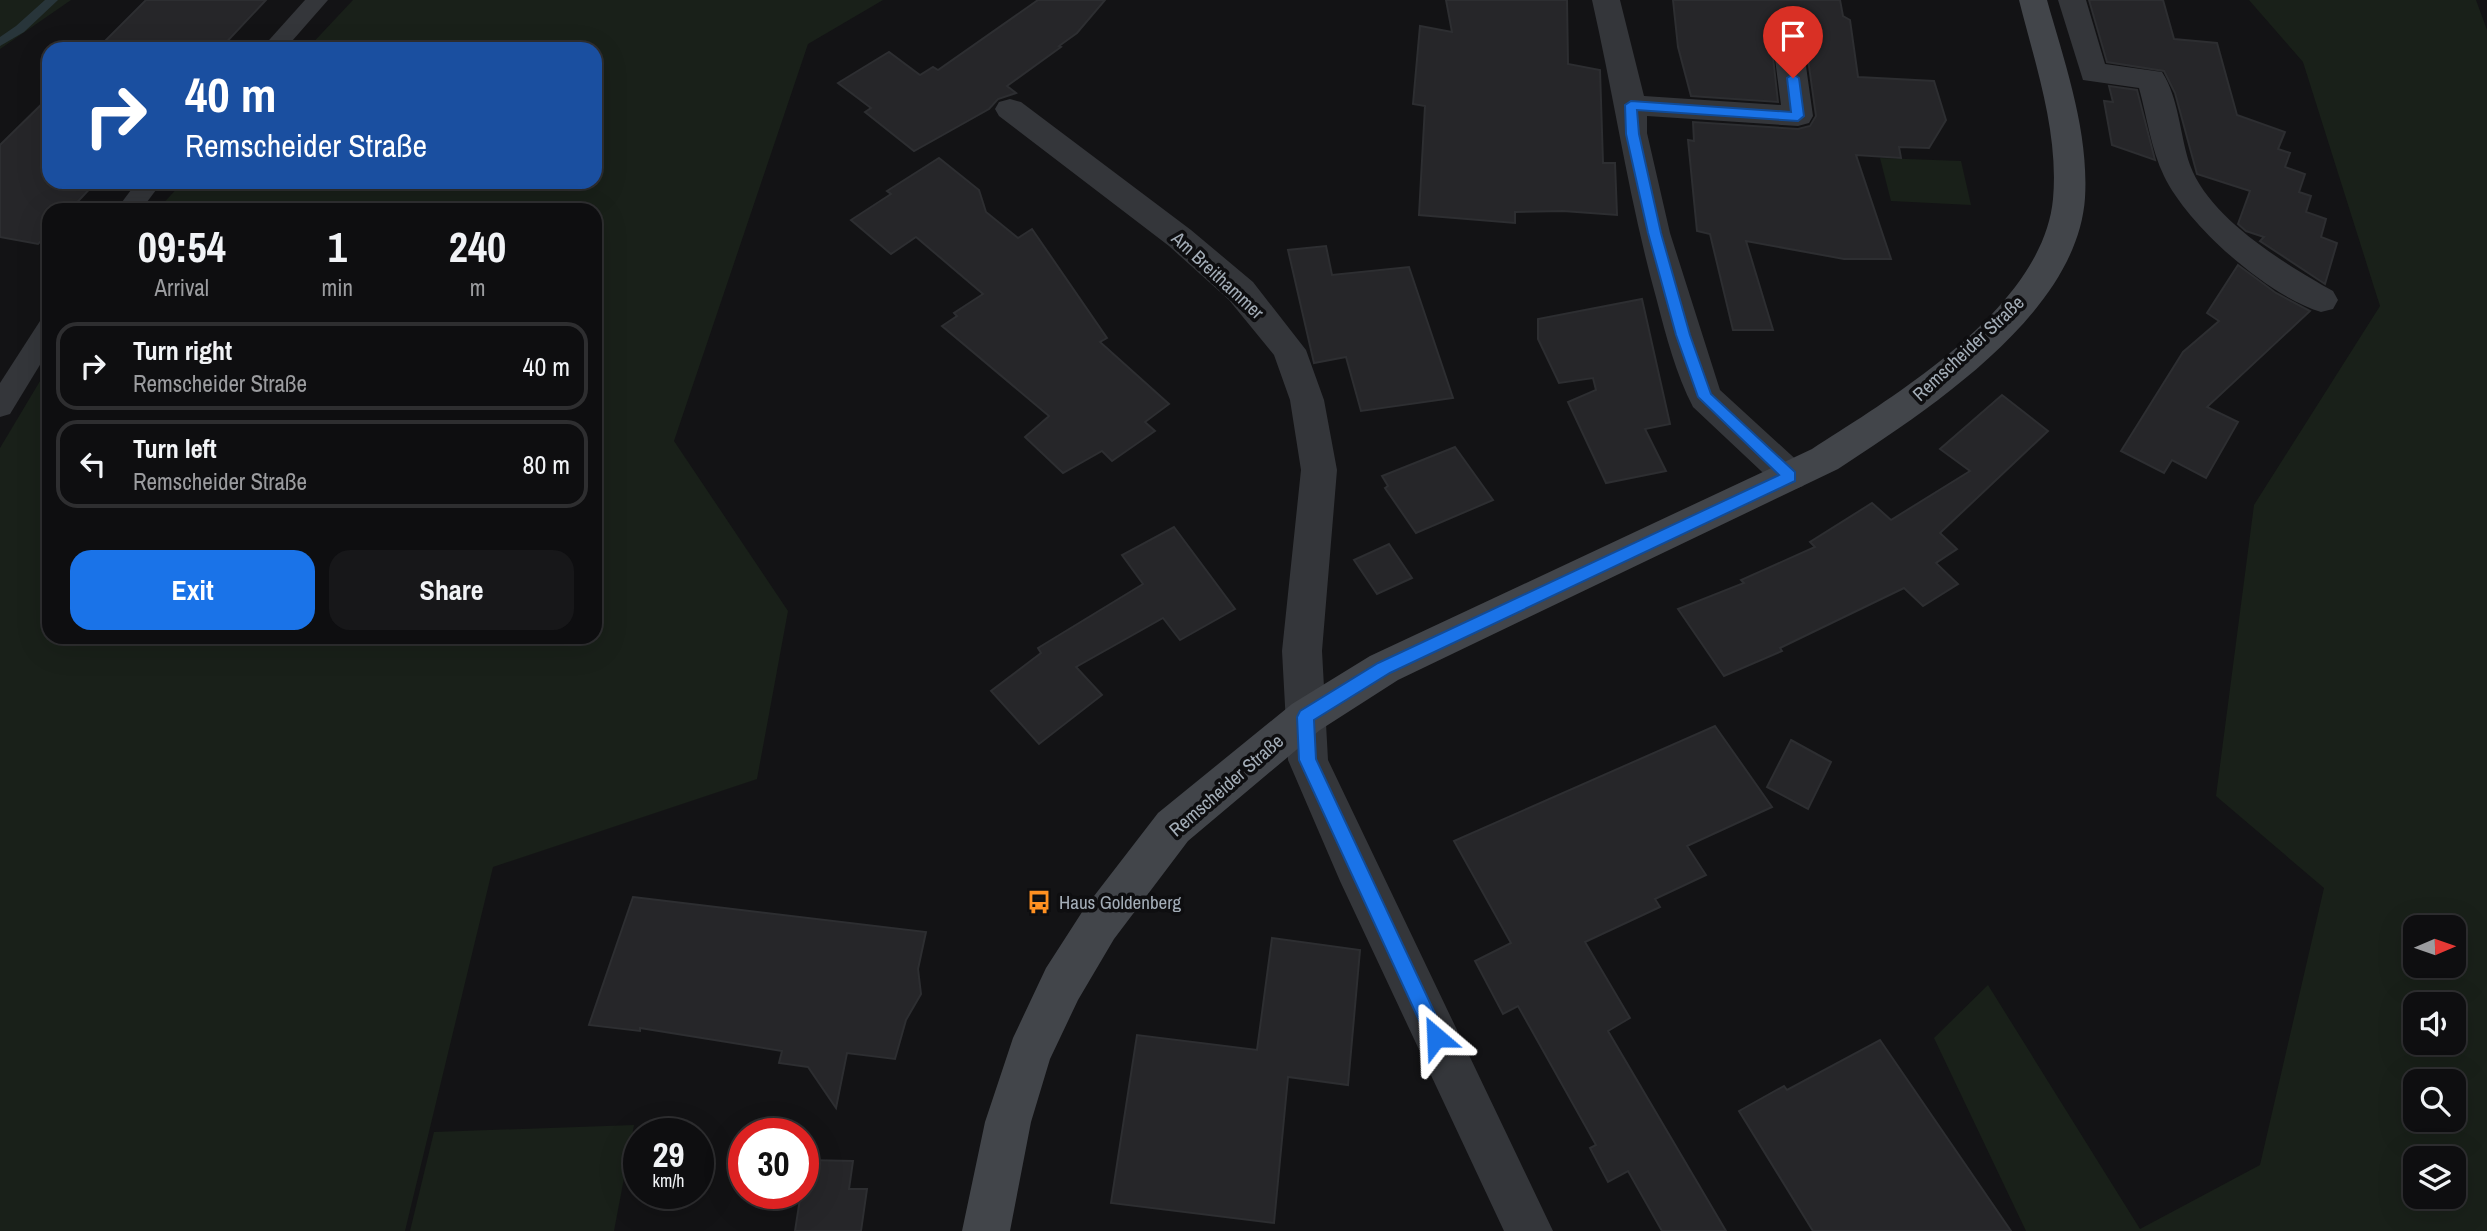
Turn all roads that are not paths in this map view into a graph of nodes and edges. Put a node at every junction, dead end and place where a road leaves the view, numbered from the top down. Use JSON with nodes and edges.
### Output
{"nodes":[{"id":1,"x":317,"y":0,"type":"edge"},
{"id":2,"x":1606,"y":0,"type":"edge"},
{"id":3,"x":2032,"y":0,"type":"edge"},
{"id":4,"x":2072,"y":0,"type":"edge"},
{"id":5,"x":278,"y":42,"type":"edge"},
{"id":6,"x":1790,"y":59,"type":"dead end"},
{"id":7,"x":1631,"y":105,"type":"junction"},
{"id":8,"x":1010,"y":109,"type":"dead end"},
{"id":9,"x":144,"y":189,"type":"edge"},
{"id":10,"x":134,"y":203,"type":"edge"},
{"id":11,"x":2321,"y":300,"type":"dead end"},
{"id":12,"x":42,"y":339,"type":"edge"},
{"id":13,"x":0,"y":406,"type":"edge"},
{"id":14,"x":1790,"y":477,"type":"junction"},
{"id":15,"x":1306,"y":717,"type":"junction"},
{"id":16,"x":986,"y":1231,"type":"edge"},
{"id":17,"x":1529,"y":1231,"type":"edge"}],
"edges":[{"from":1,"to":5,"type":"lane"},
{"from":2,"to":7,"type":"street"},
{"from":3,"to":14,"type":"main road","name":"Remscheider Straße"},
{"from":4,"to":11,"type":"street"},
{"from":6,"to":7,"type":"street"},
{"from":7,"to":14,"type":"street"},
{"from":8,"to":15,"type":"street","name":"Am Breithammer"},
{"from":9,"to":10,"type":"lane"},
{"from":12,"to":13,"type":"lane"},
{"from":14,"to":15,"type":"main road","name":"Remscheider Straße"},
{"from":15,"to":16,"type":"main road","name":"Remscheider Straße"},
{"from":15,"to":17,"type":"street","name":"Am Breithammer"}]}
